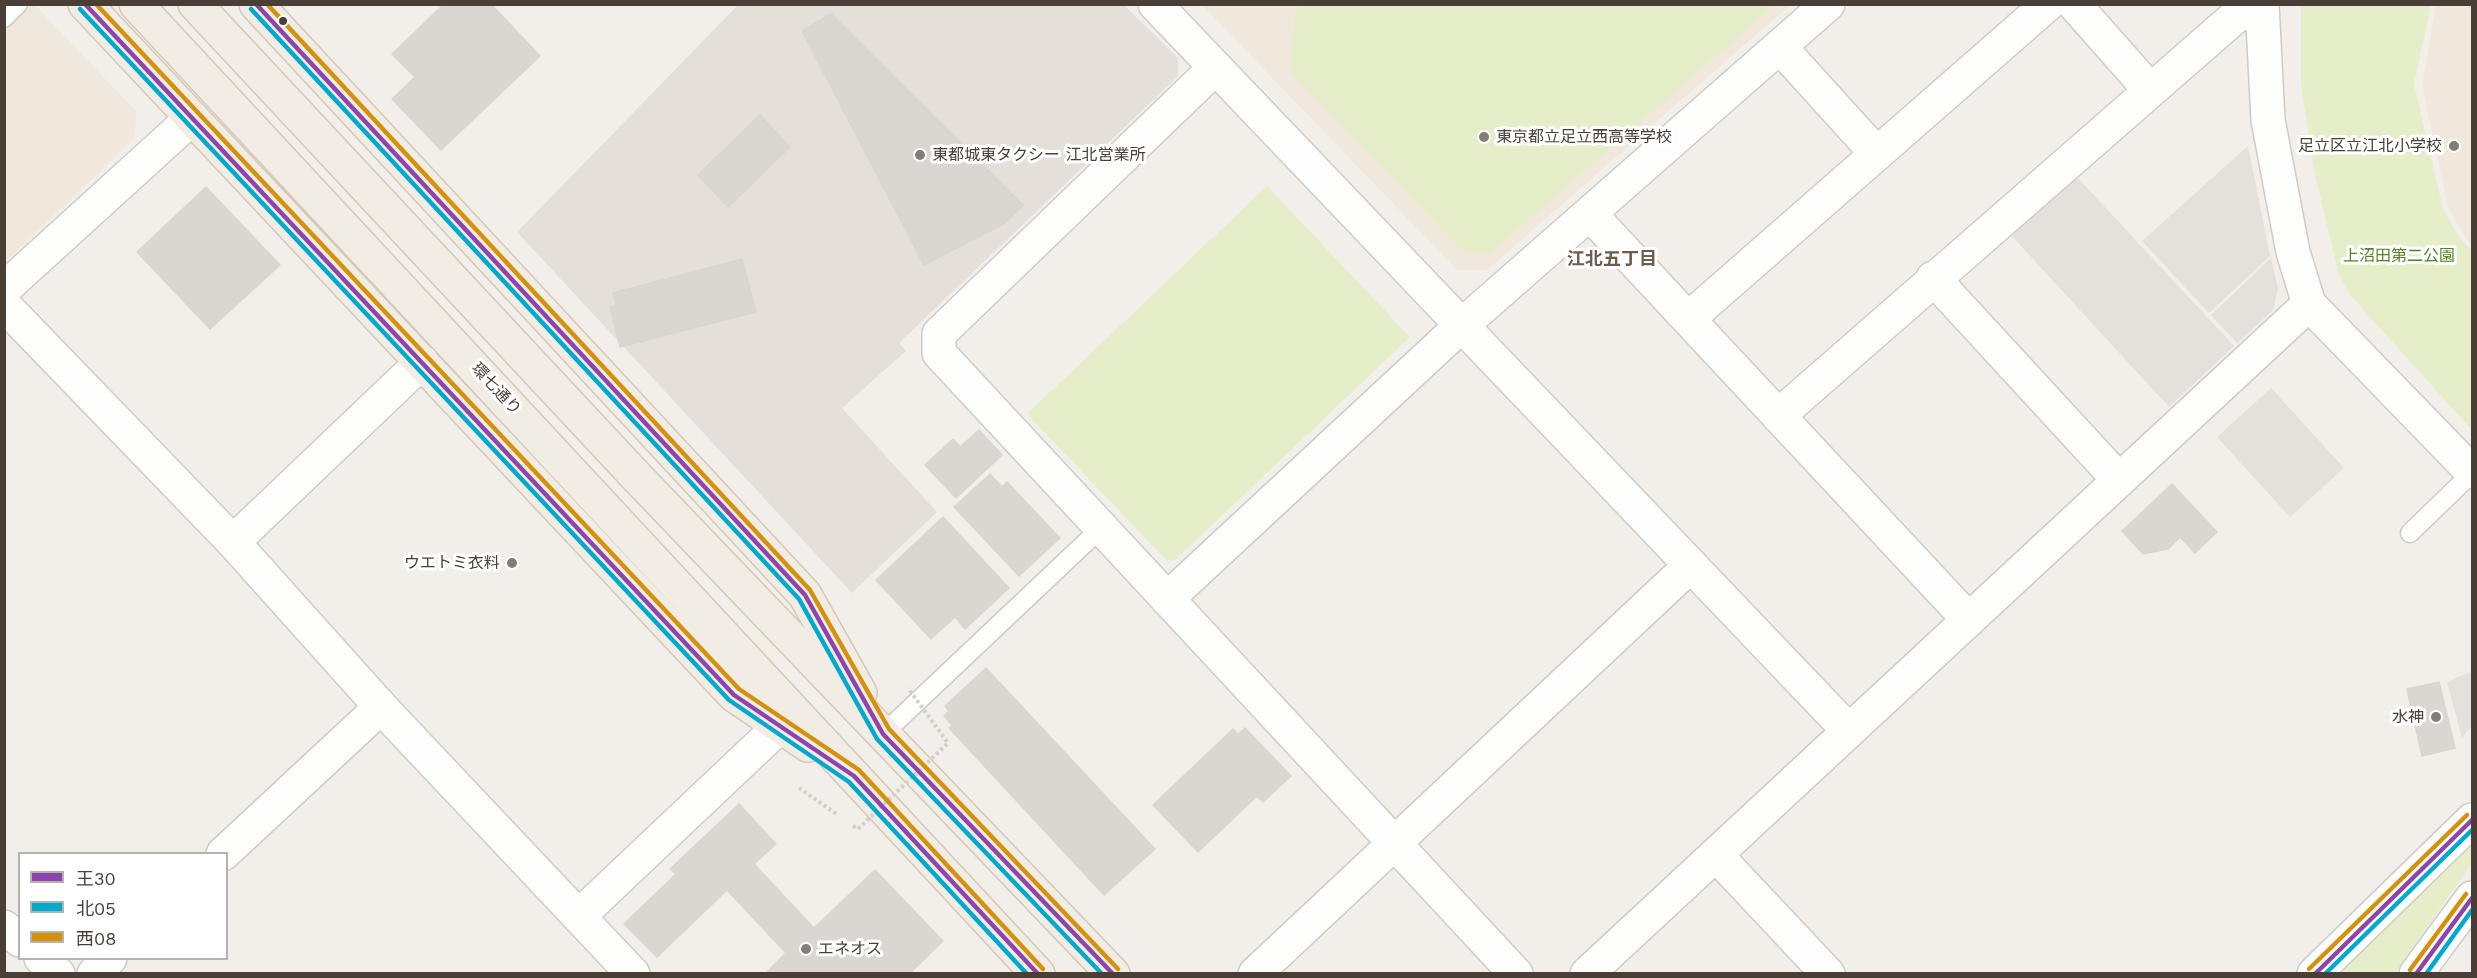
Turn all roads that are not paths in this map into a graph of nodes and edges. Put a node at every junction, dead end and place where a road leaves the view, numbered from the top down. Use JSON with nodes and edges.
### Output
{"nodes":[{"id":1,"x":18,"y":4,"type":"edge"},
{"id":2,"x":85,"y":4,"type":"edge"},
{"id":3,"x":136,"y":4,"type":"edge"},
{"id":4,"x":195,"y":4,"type":"edge"},
{"id":5,"x":256,"y":4,"type":"edge"},
{"id":6,"x":1155,"y":4,"type":"edge"},
{"id":7,"x":1828,"y":4,"type":"edge"},
{"id":8,"x":2048,"y":4,"type":"edge"},
{"id":9,"x":2074,"y":4,"type":"edge"},
{"id":10,"x":2262,"y":5,"type":"edge"},
{"id":11,"x":4,"y":18,"type":"edge"},
{"id":12,"x":1780,"y":46,"type":"junction"},
{"id":13,"x":1215,"y":68,"type":"junction"},
{"id":14,"x":2150,"y":90,"type":"junction"},
{"id":15,"x":192,"y":118,"type":"junction"},
{"id":16,"x":1877,"y":154,"type":"junction"},
{"id":17,"x":1590,"y":214,"type":"junction"},
{"id":18,"x":1933,"y":278,"type":"junction"},
{"id":19,"x":4,"y":289,"type":"edge"},
{"id":20,"x":2309,"y":304,"type":"junction"},
{"id":21,"x":4,"y":305,"type":"edge"},
{"id":22,"x":1688,"y":319,"type":"junction"},
{"id":23,"x":1461,"y":326,"type":"junction"},
{"id":24,"x":422,"y":362,"type":"junction"},
{"id":25,"x":1778,"y":416,"type":"junction"},
{"id":26,"x":2472,"y":473,"type":"edge"},
{"id":27,"x":2120,"y":480,"type":"junction"},
{"id":28,"x":1101,"y":528,"type":"junction"},
{"id":29,"x":2410,"y":533,"type":"dead end"},
{"id":30,"x":233,"y":542,"type":"junction"},
{"id":31,"x":1691,"y":565,"type":"junction"},
{"id":32,"x":1167,"y":600,"type":"junction"},
{"id":33,"x":1969,"y":620,"type":"junction"},
{"id":34,"x":381,"y":706,"type":"junction"},
{"id":35,"x":780,"y":726,"type":"junction"},
{"id":36,"x":1849,"y":731,"type":"junction"},
{"id":37,"x":883,"y":734,"type":"junction"},
{"id":38,"x":854,"y":776,"type":"junction"},
{"id":39,"x":2472,"y":820,"type":"edge"},
{"id":40,"x":1395,"y":843,"type":"junction"},
{"id":41,"x":225,"y":852,"type":"edge"},
{"id":42,"x":1716,"y":855,"type":"junction"},
{"id":43,"x":2472,"y":898,"type":"edge"},
{"id":44,"x":579,"y":916,"type":"junction"},
{"id":45,"x":4,"y":927,"type":"edge"},
{"id":46,"x":18,"y":938,"type":"edge"},
{"id":47,"x":43,"y":960,"type":"edge"},
{"id":48,"x":108,"y":960,"type":"edge"},
{"id":49,"x":58,"y":974,"type":"edge"},
{"id":50,"x":94,"y":974,"type":"edge"},
{"id":51,"x":633,"y":974,"type":"edge"},
{"id":52,"x":1038,"y":974,"type":"edge"},
{"id":53,"x":1113,"y":974,"type":"edge"},
{"id":54,"x":1255,"y":974,"type":"edge"},
{"id":55,"x":1516,"y":974,"type":"edge"},
{"id":56,"x":1587,"y":974,"type":"edge"},
{"id":57,"x":1828,"y":974,"type":"edge"},
{"id":58,"x":2314,"y":974,"type":"edge"},
{"id":59,"x":2416,"y":974,"type":"edge"}],
"edges":[{"from":1,"to":11,"type":"lane"},
{"from":2,"to":15,"type":"main road","name":"環七通り"},
{"from":3,"to":38,"type":"main road","name":"環七通り"},
{"from":4,"to":37,"type":"main road"},
{"from":5,"to":37,"type":"main road"},
{"from":6,"to":13,"type":"street"},
{"from":7,"to":12,"type":"street"},
{"from":8,"to":16,"type":"street"},
{"from":9,"to":14,"type":"street"},
{"from":10,"to":14,"type":"street"},
{"from":10,"to":20,"type":"street"},
{"from":12,"to":16,"type":"street"},
{"from":12,"to":17,"type":"street"},
{"from":13,"to":23,"type":"street"},
{"from":13,"to":28,"type":"street"},
{"from":14,"to":18,"type":"street"},
{"from":15,"to":19,"type":"street"},
{"from":15,"to":24,"type":"main road","name":"環七通り"},
{"from":16,"to":22,"type":"street"},
{"from":17,"to":22,"type":"street"},
{"from":17,"to":23,"type":"street"},
{"from":18,"to":25,"type":"street"},
{"from":18,"to":27,"type":"street"},
{"from":20,"to":26,"type":"street"},
{"from":20,"to":27,"type":"street"},
{"from":21,"to":30,"type":"street"},
{"from":22,"to":25,"type":"street"},
{"from":23,"to":31,"type":"street"},
{"from":23,"to":32,"type":"street"},
{"from":24,"to":30,"type":"street"},
{"from":24,"to":35,"type":"main road","name":"環七通り"},
{"from":25,"to":33,"type":"street"},
{"from":26,"to":29,"type":"lane"},
{"from":27,"to":33,"type":"street"},
{"from":28,"to":32,"type":"street"},
{"from":28,"to":37,"type":"lane"},
{"from":30,"to":34,"type":"street"},
{"from":31,"to":36,"type":"street"},
{"from":31,"to":40,"type":"street"},
{"from":32,"to":40,"type":"street"},
{"from":33,"to":36,"type":"street"},
{"from":34,"to":41,"type":"street"},
{"from":34,"to":44,"type":"street"},
{"from":35,"to":38,"type":"main road","name":"環七通り"},
{"from":35,"to":44,"type":"street"},
{"from":36,"to":42,"type":"street"},
{"from":37,"to":53,"type":"main road"},
{"from":38,"to":52,"type":"main road","name":"環七通り"},
{"from":39,"to":58,"type":"street"},
{"from":40,"to":54,"type":"street"},
{"from":40,"to":55,"type":"street"},
{"from":42,"to":56,"type":"street"},
{"from":42,"to":57,"type":"street"},
{"from":43,"to":59,"type":"street"},
{"from":44,"to":51,"type":"street"},
{"from":45,"to":46,"type":"street"},
{"from":47,"to":49,"type":"street"},
{"from":48,"to":50,"type":"street"}]}
